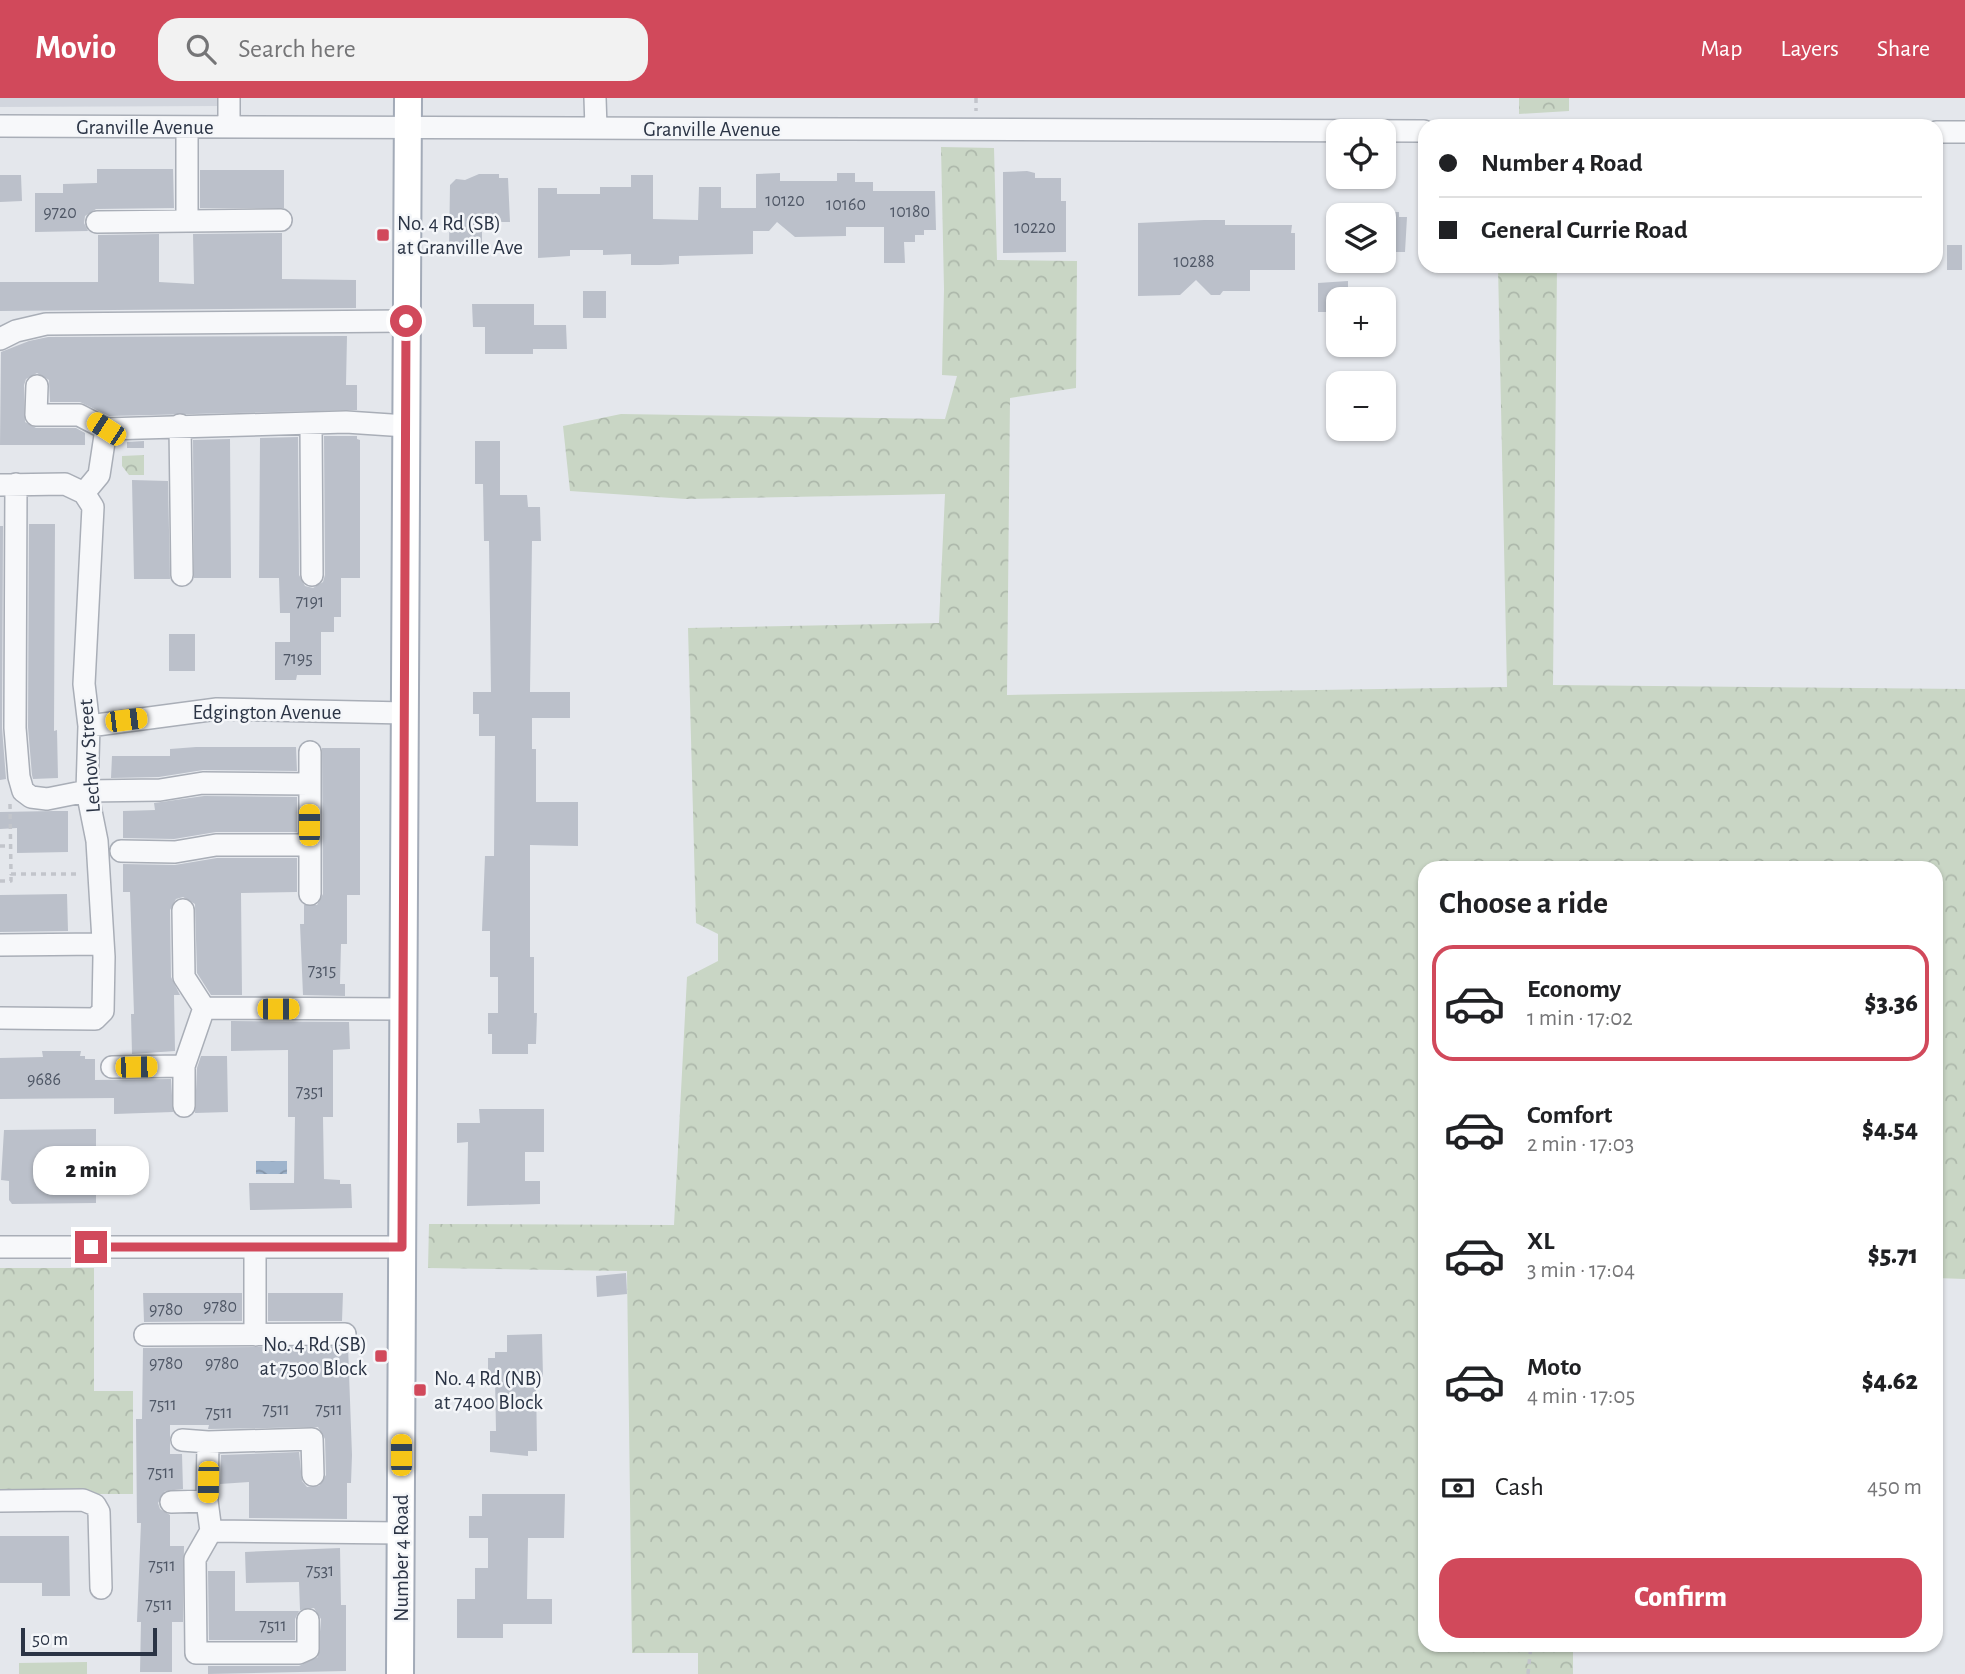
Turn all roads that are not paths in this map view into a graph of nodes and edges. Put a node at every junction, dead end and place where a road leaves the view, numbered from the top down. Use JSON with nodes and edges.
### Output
{"nodes":[{"id":1,"x":229,"y":98,"type":"edge"},
{"id":2,"x":408,"y":98,"type":"edge"},
{"id":3,"x":595,"y":98,"type":"edge"},
{"id":4,"x":0,"y":126,"type":"edge"},
{"id":5,"x":187,"y":127,"type":"junction"},
{"id":6,"x":229,"y":127,"type":"junction"},
{"id":7,"x":407,"y":128,"type":"junction"},
{"id":8,"x":596,"y":128,"type":"junction"},
{"id":9,"x":1418,"y":131,"type":"edge"},
{"id":10,"x":1943,"y":132,"type":"edge"},
{"id":11,"x":1965,"y":132,"type":"edge"},
{"id":12,"x":281,"y":220,"type":"dead end"},
{"id":13,"x":187,"y":221,"type":"junction"},
{"id":14,"x":97,"y":222,"type":"dead end"},
{"id":15,"x":406,"y":321,"type":"junction"},
{"id":16,"x":0,"y":339,"type":"edge"},
{"id":17,"x":37,"y":386,"type":"dead end"},
{"id":18,"x":180,"y":425,"type":"junction"},
{"id":19,"x":311,"y":425,"type":"junction"},
{"id":20,"x":406,"y":426,"type":"junction"},
{"id":21,"x":106,"y":429,"type":"junction"},
{"id":22,"x":8,"y":484,"type":"edge"},
{"id":23,"x":84,"y":493,"type":"junction"},
{"id":24,"x":8,"y":568,"type":"edge"},
{"id":25,"x":182,"y":575,"type":"dead end"},
{"id":26,"x":312,"y":575,"type":"dead end"},
{"id":27,"x":8,"y":674,"type":"edge"},
{"id":28,"x":405,"y":713,"type":"junction"},
{"id":29,"x":89,"y":726,"type":"junction"},
{"id":30,"x":310,"y":752,"type":"dead end"},
{"id":31,"x":9,"y":778,"type":"edge"},
{"id":32,"x":309,"y":785,"type":"junction"},
{"id":33,"x":87,"y":792,"type":"junction"},
{"id":34,"x":309,"y":845,"type":"junction"},
{"id":35,"x":121,"y":851,"type":"dead end"},
{"id":36,"x":310,"y":894,"type":"dead end"},
{"id":37,"x":183,"y":909,"type":"dead end"},
{"id":38,"x":102,"y":944,"type":"junction"},
{"id":39,"x":0,"y":945,"type":"edge"},
{"id":40,"x":204,"y":1008,"type":"junction"},
{"id":41,"x":403,"y":1009,"type":"junction"},
{"id":42,"x":0,"y":1018,"type":"edge"},
{"id":43,"x":184,"y":1066,"type":"junction"},
{"id":44,"x":112,"y":1067,"type":"dead end"},
{"id":45,"x":184,"y":1106,"type":"dead end"},
{"id":46,"x":0,"y":1247,"type":"edge"},
{"id":47,"x":255,"y":1247,"type":"junction"},
{"id":48,"x":402,"y":1247,"type":"junction"},
{"id":49,"x":345,"y":1334,"type":"dead end"},
{"id":50,"x":145,"y":1335,"type":"dead end"},
{"id":51,"x":255,"y":1335,"type":"junction"},
{"id":52,"x":182,"y":1440,"type":"dead end"},
{"id":53,"x":208,"y":1442,"type":"junction"},
{"id":54,"x":313,"y":1475,"type":"dead end"},
{"id":55,"x":0,"y":1501,"type":"edge"},
{"id":56,"x":171,"y":1502,"type":"dead end"},
{"id":57,"x":207,"y":1502,"type":"junction"},
{"id":58,"x":211,"y":1531,"type":"junction"},
{"id":59,"x":401,"y":1533,"type":"junction"},
{"id":60,"x":101,"y":1588,"type":"dead end"},
{"id":61,"x":308,"y":1620,"type":"dead end"},
{"id":62,"x":400,"y":1674,"type":"edge"}],
"edges":[{"from":1,"to":6,"type":"street"},
{"from":2,"to":7,"type":"main road","name":"Number 4 Road"},
{"from":3,"to":8,"type":"street"},
{"from":4,"to":5,"type":"street","name":"Granville Avenue"},
{"from":5,"to":6,"type":"street","name":"Granville Avenue"},
{"from":5,"to":13,"type":"street"},
{"from":6,"to":7,"type":"street","name":"Granville Avenue"},
{"from":7,"to":8,"type":"street","name":"Granville Avenue"},
{"from":7,"to":15,"type":"main road","name":"Number 4 Road"},
{"from":8,"to":9,"type":"street","name":"Granville Avenue"},
{"from":10,"to":11,"type":"street"},
{"from":12,"to":13,"type":"street"},
{"from":13,"to":14,"type":"street"},
{"from":15,"to":16,"type":"street"},
{"from":15,"to":20,"type":"main road","name":"Number 4 Road"},
{"from":17,"to":21,"type":"street"},
{"from":18,"to":19,"type":"street"},
{"from":18,"to":21,"type":"street"},
{"from":18,"to":25,"type":"street"},
{"from":19,"to":20,"type":"street"},
{"from":19,"to":26,"type":"street"},
{"from":20,"to":28,"type":"main road","name":"Number 4 Road"},
{"from":21,"to":23,"type":"street"},
{"from":22,"to":23,"type":"street"},
{"from":22,"to":24,"type":"street"},
{"from":23,"to":29,"type":"street","name":"Lechow Street"},
{"from":24,"to":27,"type":"street"},
{"from":27,"to":31,"type":"street"},
{"from":28,"to":29,"type":"street","name":"Edgington Avenue"},
{"from":28,"to":41,"type":"main road","name":"Number 4 Road"},
{"from":29,"to":33,"type":"street","name":"Lechow Street"},
{"from":30,"to":32,"type":"street"},
{"from":31,"to":33,"type":"street"},
{"from":32,"to":33,"type":"street"},
{"from":32,"to":34,"type":"street"},
{"from":33,"to":38,"type":"street","name":"Lechow Street"},
{"from":34,"to":35,"type":"street"},
{"from":34,"to":36,"type":"street"},
{"from":37,"to":40,"type":"street"},
{"from":38,"to":39,"type":"street"},
{"from":38,"to":42,"type":"street","name":"Lechow Street"},
{"from":40,"to":41,"type":"street"},
{"from":40,"to":43,"type":"street"},
{"from":41,"to":48,"type":"main road","name":"Number 4 Road"},
{"from":43,"to":44,"type":"street"},
{"from":43,"to":45,"type":"street"},
{"from":46,"to":47,"type":"street"},
{"from":47,"to":48,"type":"street"},
{"from":47,"to":51,"type":"street"},
{"from":48,"to":59,"type":"main road","name":"Number 4 Road"},
{"from":49,"to":51,"type":"street"},
{"from":50,"to":51,"type":"street"},
{"from":52,"to":53,"type":"street"},
{"from":53,"to":54,"type":"street"},
{"from":53,"to":57,"type":"street"},
{"from":55,"to":60,"type":"street"},
{"from":56,"to":57,"type":"street"},
{"from":57,"to":58,"type":"street"},
{"from":58,"to":59,"type":"street"},
{"from":58,"to":61,"type":"street"},
{"from":59,"to":62,"type":"main road","name":"Number 4 Road"}]}
